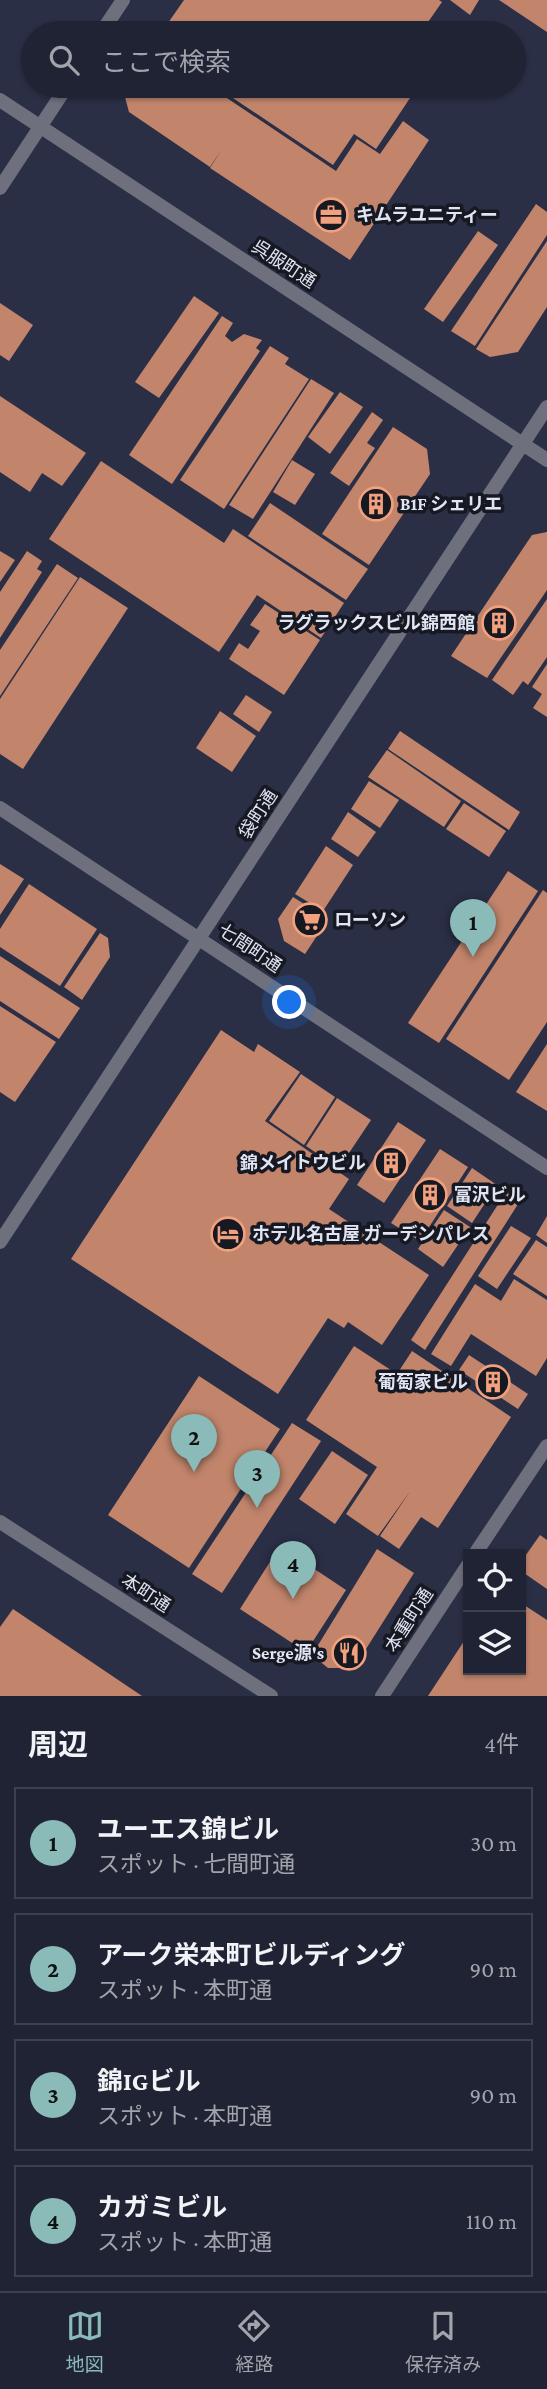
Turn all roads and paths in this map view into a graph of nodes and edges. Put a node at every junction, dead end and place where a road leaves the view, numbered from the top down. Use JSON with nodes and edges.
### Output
{"nodes":[{"id":1,"x":123,"y":0,"type":"edge"},
{"id":2,"x":109,"y":21,"type":"edge"},
{"id":3,"x":58,"y":98,"type":"edge"},
{"id":4,"x":0,"y":100,"type":"edge"},
{"id":5,"x":39,"y":127,"type":"junction"},
{"id":6,"x":0,"y":188,"type":"edge"},
{"id":7,"x":547,"y":407,"type":"edge"},
{"id":8,"x":523,"y":444,"type":"junction"},
{"id":9,"x":547,"y":460,"type":"edge"},
{"id":10,"x":0,"y":808,"type":"edge"},
{"id":11,"x":200,"y":938,"type":"junction"},
{"id":12,"x":547,"y":1168,"type":"edge"},
{"id":13,"x":0,"y":1242,"type":"edge"},
{"id":14,"x":547,"y":1446,"type":"edge"},
{"id":15,"x":0,"y":1522,"type":"edge"},
{"id":16,"x":478,"y":1549,"type":"edge"},
{"id":17,"x":463,"y":1573,"type":"edge"},
{"id":18,"x":271,"y":1696,"type":"edge"},
{"id":19,"x":382,"y":1696,"type":"edge"}],
"edges":[{"from":1,"to":2,"type":"street"},
{"from":3,"to":5,"type":"street"},
{"from":4,"to":5,"type":"street","name":"呉服町通"},
{"from":5,"to":6,"type":"street"},
{"from":5,"to":8,"type":"street","name":"呉服町通"},
{"from":7,"to":8,"type":"street","name":"袋町通"},
{"from":8,"to":9,"type":"street","name":"呉服町通"},
{"from":8,"to":11,"type":"street","name":"袋町通"},
{"from":10,"to":11,"type":"street","name":"七間町通"},
{"from":11,"to":12,"type":"street","name":"七間町通"},
{"from":11,"to":13,"type":"street","name":"袋町通"},
{"from":14,"to":16,"type":"street"},
{"from":15,"to":18,"type":"street","name":"本町通"},
{"from":17,"to":19,"type":"street","name":"本重町通"}]}
